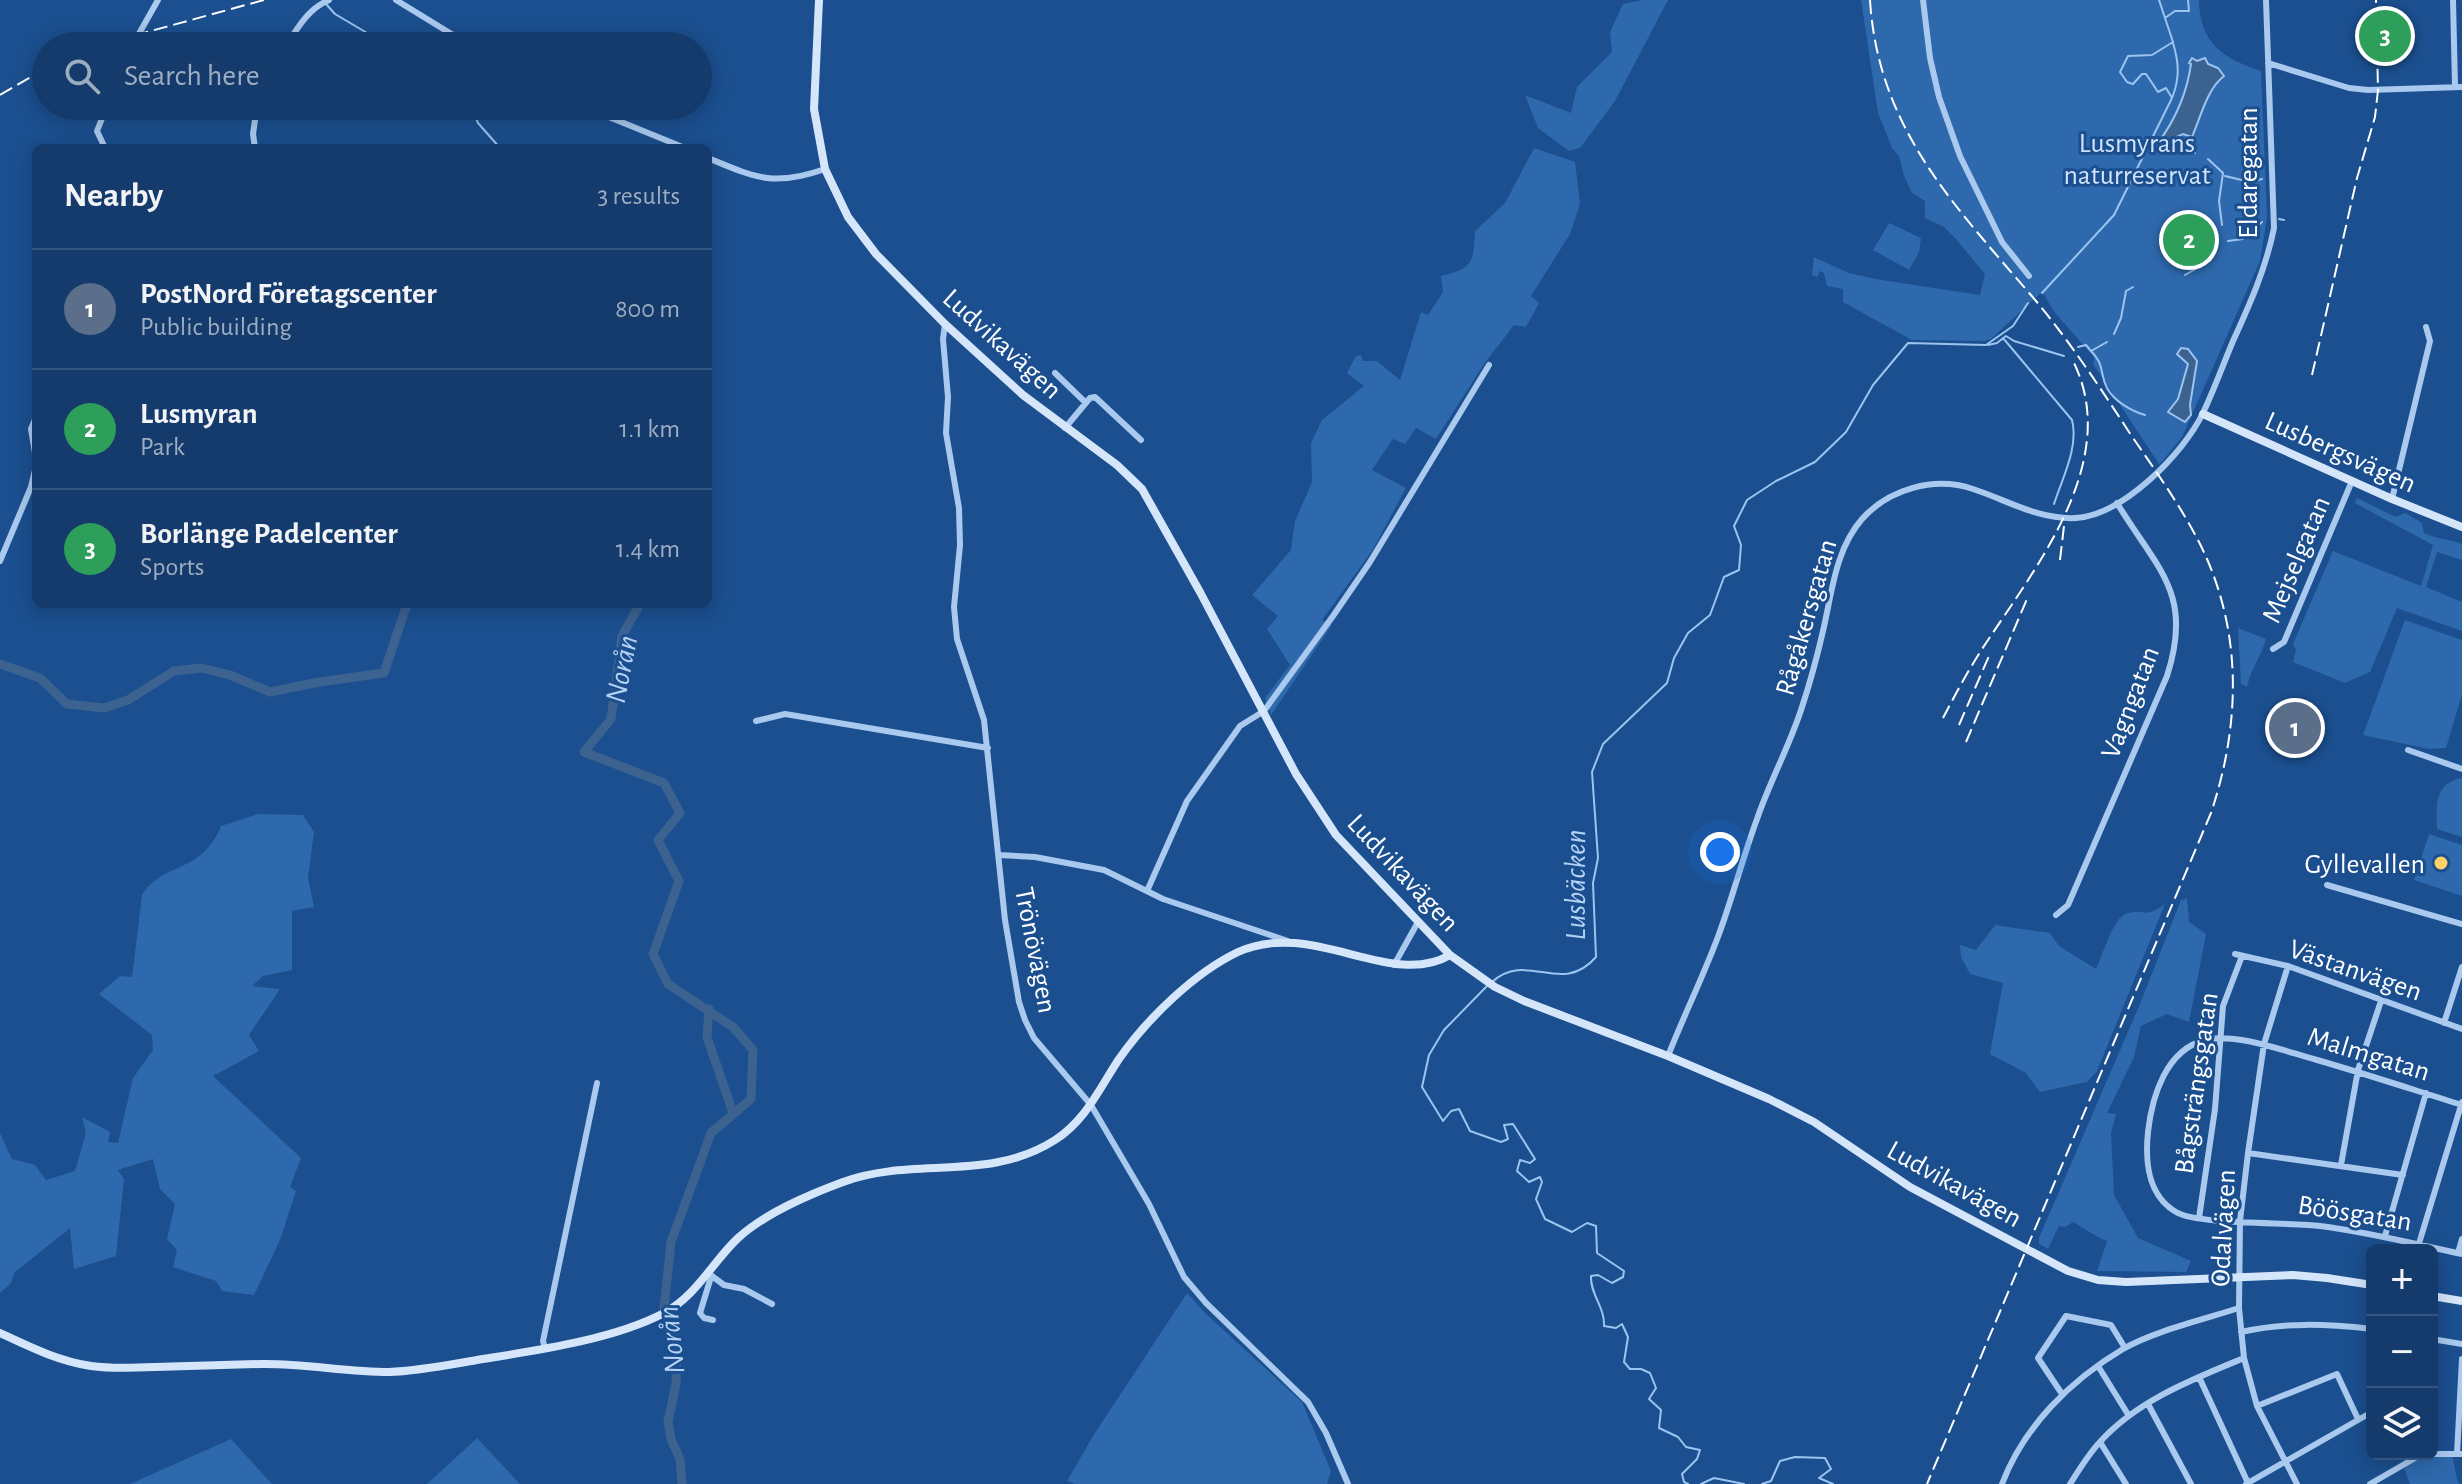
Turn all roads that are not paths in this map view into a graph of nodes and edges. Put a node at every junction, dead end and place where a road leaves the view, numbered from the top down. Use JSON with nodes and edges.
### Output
{"nodes":[{"id":1,"x":158,"y":0,"type":"edge"},
{"id":2,"x":329,"y":0,"type":"edge"},
{"id":3,"x":396,"y":0,"type":"edge"},
{"id":4,"x":819,"y":0,"type":"edge"},
{"id":5,"x":1923,"y":0,"type":"edge"},
{"id":6,"x":2266,"y":0,"type":"edge"},
{"id":7,"x":2453,"y":0,"type":"edge"},
{"id":8,"x":140,"y":32,"type":"edge"},
{"id":9,"x":295,"y":32,"type":"edge"},
{"id":10,"x":448,"y":32,"type":"edge"},
{"id":11,"x":2268,"y":63,"type":"junction"},
{"id":12,"x":2459,"y":86,"type":"edge"},
{"id":13,"x":101,"y":120,"type":"edge"},
{"id":14,"x":255,"y":120,"type":"edge"},
{"id":15,"x":616,"y":120,"type":"edge"},
{"id":16,"x":103,"y":144,"type":"edge"},
{"id":17,"x":254,"y":144,"type":"edge"},
{"id":18,"x":675,"y":144,"type":"edge"},
{"id":19,"x":712,"y":160,"type":"edge"},
{"id":20,"x":825,"y":169,"type":"junction"},
{"id":21,"x":2029,"y":276,"type":"dead end"},
{"id":22,"x":945,"y":324,"type":"junction"},
{"id":23,"x":2426,"y":327,"type":"dead end"},
{"id":24,"x":1489,"y":365,"type":"dead end"},
{"id":25,"x":1055,"y":373,"type":"dead end"},
{"id":26,"x":1086,"y":403,"type":"junction"},
{"id":27,"x":2203,"y":414,"type":"junction"},
{"id":28,"x":1065,"y":428,"type":"junction"},
{"id":29,"x":1141,"y":440,"type":"dead end"},
{"id":30,"x":2352,"y":481,"type":"junction"},
{"id":31,"x":32,"y":483,"type":"edge"},
{"id":32,"x":2392,"y":499,"type":"junction"},
{"id":33,"x":2117,"y":503,"type":"junction"},
{"id":34,"x":2462,"y":527,"type":"edge"},
{"id":35,"x":0,"y":561,"type":"edge"},
{"id":36,"x":2273,"y":649,"type":"dead end"},
{"id":37,"x":1264,"y":711,"type":"junction"},
{"id":38,"x":756,"y":721,"type":"dead end"},
{"id":39,"x":988,"y":748,"type":"junction"},
{"id":40,"x":2408,"y":750,"type":"dead end"},
{"id":41,"x":2462,"y":769,"type":"edge"},
{"id":42,"x":999,"y":855,"type":"junction"},
{"id":43,"x":2327,"y":885,"type":"dead end"},
{"id":44,"x":1147,"y":891,"type":"junction"},
{"id":45,"x":2056,"y":915,"type":"dead end"},
{"id":46,"x":1418,"y":922,"type":"junction"},
{"id":47,"x":2462,"y":924,"type":"edge"},
{"id":48,"x":1288,"y":941,"type":"junction"},
{"id":49,"x":1450,"y":955,"type":"junction"},
{"id":50,"x":2238,"y":955,"type":"joint"},
{"id":51,"x":1394,"y":965,"type":"junction"},
{"id":52,"x":2288,"y":966,"type":"junction"},
{"id":53,"x":2462,"y":967,"type":"edge"},
{"id":54,"x":2381,"y":1001,"type":"junction"},
{"id":55,"x":2444,"y":1023,"type":"junction"},
{"id":56,"x":2462,"y":1029,"type":"edge"},
{"id":57,"x":2222,"y":1038,"type":"junction"},
{"id":58,"x":2264,"y":1044,"type":"junction"},
{"id":59,"x":1668,"y":1056,"type":"junction"},
{"id":60,"x":2358,"y":1070,"type":"junction"},
{"id":61,"x":597,"y":1083,"type":"dead end"},
{"id":62,"x":2426,"y":1093,"type":"junction"},
{"id":63,"x":2462,"y":1104,"type":"edge"},
{"id":64,"x":1091,"y":1105,"type":"junction"},
{"id":65,"x":2248,"y":1153,"type":"junction"},
{"id":66,"x":2341,"y":1165,"type":"junction"},
{"id":67,"x":2403,"y":1175,"type":"junction"},
{"id":68,"x":2199,"y":1218,"type":"junction"},
{"id":69,"x":2240,"y":1221,"type":"junction"},
{"id":70,"x":2385,"y":1236,"type":"junction"},
{"id":71,"x":2462,"y":1239,"type":"edge"},
{"id":72,"x":2409,"y":1244,"type":"edge"},
{"id":73,"x":2419,"y":1244,"type":"edge"},
{"id":74,"x":2438,"y":1250,"type":"edge"},
{"id":75,"x":2460,"y":1254,"type":"edge"},
{"id":76,"x":709,"y":1275,"type":"junction"},
{"id":77,"x":2240,"y":1277,"type":"junction"},
{"id":78,"x":2366,"y":1284,"type":"edge"},
{"id":79,"x":2438,"y":1297,"type":"edge"},
{"id":80,"x":2462,"y":1301,"type":"edge"},
{"id":81,"x":772,"y":1304,"type":"dead end"},
{"id":82,"x":2239,"y":1308,"type":"junction"},
{"id":83,"x":713,"y":1320,"type":"dead end"},
{"id":84,"x":2366,"y":1328,"type":"edge"},
{"id":85,"x":2241,"y":1332,"type":"junction"},
{"id":86,"x":0,"y":1333,"type":"edge"},
{"id":87,"x":2438,"y":1340,"type":"edge"},
{"id":88,"x":2462,"y":1344,"type":"edge"},
{"id":89,"x":545,"y":1348,"type":"junction"},
{"id":90,"x":2125,"y":1348,"type":"junction"},
{"id":91,"x":2244,"y":1358,"type":"junction"},
{"id":92,"x":2462,"y":1359,"type":"edge"},
{"id":93,"x":2098,"y":1366,"type":"junction"},
{"id":94,"x":2199,"y":1377,"type":"junction"},
{"id":95,"x":2062,"y":1394,"type":"junction"},
{"id":96,"x":2148,"y":1404,"type":"junction"},
{"id":97,"x":2257,"y":1406,"type":"junction"},
{"id":98,"x":2366,"y":1415,"type":"edge"},
{"id":99,"x":2129,"y":1416,"type":"junction"},
{"id":100,"x":2358,"y":1419,"type":"junction"},
{"id":101,"x":2100,"y":1442,"type":"junction"},
{"id":102,"x":2438,"y":1454,"type":"edge"},
{"id":103,"x":2460,"y":1454,"type":"edge"},
{"id":104,"x":2412,"y":1460,"type":"edge"},
{"id":105,"x":2285,"y":1462,"type":"junction"},
{"id":106,"x":2247,"y":1483,"type":"edge"},
{"id":107,"x":1348,"y":1484,"type":"edge"},
{"id":108,"x":2002,"y":1484,"type":"edge"},
{"id":109,"x":2070,"y":1484,"type":"edge"},
{"id":110,"x":2126,"y":1484,"type":"edge"},
{"id":111,"x":2191,"y":1484,"type":"edge"},
{"id":112,"x":2297,"y":1484,"type":"edge"},
{"id":113,"x":2370,"y":1484,"type":"edge"}],
"edges":[{"from":1,"to":8,"type":"street"},
{"from":2,"to":9,"type":"street"},
{"from":3,"to":10,"type":"street"},
{"from":4,"to":20,"type":"street","name":"Ludvikavägen"},
{"from":5,"to":21,"type":"street"},
{"from":6,"to":11,"type":"street","name":"Eldaregatan"},
{"from":7,"to":12,"type":"street"},
{"from":11,"to":12,"type":"street"},
{"from":11,"to":27,"type":"street","name":"Eldaregatan"},
{"from":13,"to":16,"type":"street"},
{"from":14,"to":17,"type":"street"},
{"from":15,"to":18,"type":"street"},
{"from":19,"to":20,"type":"street"},
{"from":20,"to":22,"type":"street","name":"Ludvikavägen"},
{"from":22,"to":28,"type":"street","name":"Ludvikavägen"},
{"from":22,"to":39,"type":"street","name":"Trönövägen"},
{"from":23,"to":32,"type":"street"},
{"from":24,"to":37,"type":"street"},
{"from":25,"to":26,"type":"street"},
{"from":26,"to":28,"type":"street"},
{"from":26,"to":29,"type":"street"},
{"from":27,"to":30,"type":"street","name":"Lusbergsvägen"},
{"from":27,"to":33,"type":"street","name":"Rågåkersgatan"},
{"from":28,"to":37,"type":"street","name":"Ludvikavägen"},
{"from":30,"to":32,"type":"street","name":"Lusbergsvägen"},
{"from":30,"to":36,"type":"street","name":"Mejselgatan"},
{"from":31,"to":35,"type":"street"},
{"from":32,"to":34,"type":"street","name":"Lusbergsvägen"},
{"from":33,"to":45,"type":"street","name":"Vagngatan"},
{"from":33,"to":59,"type":"street","name":"Rågåkersgatan"},
{"from":37,"to":44,"type":"street"},
{"from":37,"to":46,"type":"street","name":"Ludvikavägen"},
{"from":38,"to":39,"type":"street"},
{"from":39,"to":42,"type":"street","name":"Trönövägen"},
{"from":40,"to":41,"type":"street"},
{"from":42,"to":44,"type":"street"},
{"from":42,"to":64,"type":"street","name":"Trönövägen"},
{"from":43,"to":47,"type":"street"},
{"from":44,"to":48,"type":"street"},
{"from":46,"to":49,"type":"street","name":"Ludvikavägen"},
{"from":46,"to":51,"type":"street"},
{"from":48,"to":51,"type":"street"},
{"from":48,"to":64,"type":"street"},
{"from":49,"to":51,"type":"street"},
{"from":49,"to":59,"type":"street","name":"Ludvikavägen"},
{"from":50,"to":52,"type":"street","name":"Västanvägen"},
{"from":50,"to":57,"type":"street","name":"Bågsträngsgatan"},
{"from":52,"to":54,"type":"street","name":"Västanvägen"},
{"from":52,"to":58,"type":"street","name":"Odalvägen"},
{"from":53,"to":55,"type":"street"},
{"from":54,"to":55,"type":"street","name":"Västanvägen"},
{"from":54,"to":60,"type":"street"},
{"from":55,"to":56,"type":"street","name":"Västanvägen"},
{"from":57,"to":58,"type":"street","name":"Malmgatan"},
{"from":57,"to":68,"type":"street","name":"Bågsträngsgatan"},
{"from":57,"to":68,"type":"street","name":"Böösgatan"},
{"from":58,"to":60,"type":"street","name":"Malmgatan"},
{"from":58,"to":65,"type":"street","name":"Odalvägen"},
{"from":59,"to":77,"type":"street","name":"Ludvikavägen"},
{"from":60,"to":62,"type":"street","name":"Malmgatan"},
{"from":60,"to":66,"type":"street"},
{"from":61,"to":89,"type":"street"},
{"from":62,"to":63,"type":"street","name":"Malmgatan"},
{"from":62,"to":67,"type":"street"},
{"from":63,"to":73,"type":"street"},
{"from":64,"to":76,"type":"street"},
{"from":64,"to":107,"type":"street","name":"Trönövägen"},
{"from":65,"to":66,"type":"street"},
{"from":65,"to":69,"type":"street","name":"Odalvägen"},
{"from":66,"to":67,"type":"street"},
{"from":67,"to":70,"type":"street"},
{"from":68,"to":69,"type":"street","name":"Böösgatan"},
{"from":69,"to":70,"type":"street","name":"Böösgatan"},
{"from":69,"to":77,"type":"street","name":"Odalvägen"},
{"from":70,"to":72,"type":"street","name":"Böösgatan"},
{"from":71,"to":75,"type":"street"},
{"from":74,"to":75,"type":"street","name":"Böösgatan"},
{"from":76,"to":81,"type":"street"},
{"from":76,"to":83,"type":"street"},
{"from":76,"to":89,"type":"street"},
{"from":77,"to":78,"type":"street","name":"Ludvikavägen"},
{"from":77,"to":82,"type":"street","name":"Odalvägen"},
{"from":79,"to":80,"type":"street"},
{"from":82,"to":85,"type":"street","name":"Odalvägen"},
{"from":82,"to":90,"type":"street"},
{"from":84,"to":85,"type":"street"},
{"from":85,"to":91,"type":"street","name":"Odalvägen"},
{"from":86,"to":89,"type":"street"},
{"from":87,"to":88,"type":"street"},
{"from":90,"to":93,"type":"street"},
{"from":90,"to":95,"type":"street"},
{"from":91,"to":94,"type":"street"},
{"from":91,"to":97,"type":"street","name":"Odalvägen"},
{"from":92,"to":103,"type":"street"},
{"from":93,"to":95,"type":"street"},
{"from":93,"to":99,"type":"street"},
{"from":94,"to":96,"type":"street"},
{"from":94,"to":106,"type":"street"},
{"from":95,"to":108,"type":"street"},
{"from":96,"to":99,"type":"street"},
{"from":96,"to":111,"type":"street"},
{"from":97,"to":100,"type":"street"},
{"from":97,"to":105,"type":"street","name":"Odalvägen"},
{"from":98,"to":100,"type":"street"},
{"from":99,"to":101,"type":"street"},
{"from":100,"to":105,"type":"street"},
{"from":101,"to":109,"type":"street"},
{"from":101,"to":110,"type":"street"},
{"from":102,"to":103,"type":"street"},
{"from":104,"to":113,"type":"street"},
{"from":105,"to":106,"type":"street"},
{"from":105,"to":112,"type":"street","name":"Odalvägen"}]}
